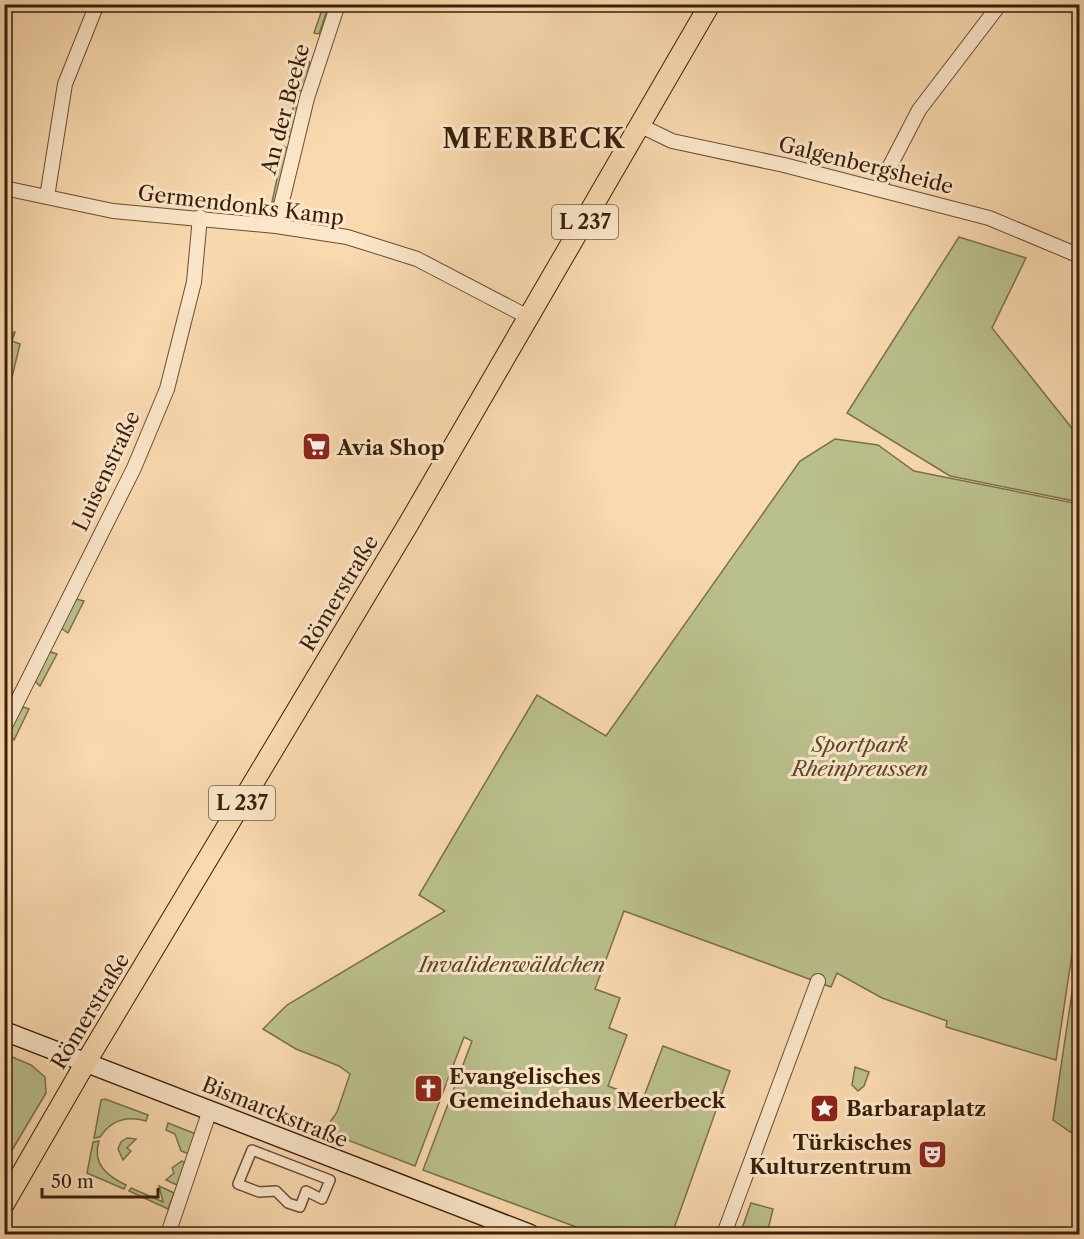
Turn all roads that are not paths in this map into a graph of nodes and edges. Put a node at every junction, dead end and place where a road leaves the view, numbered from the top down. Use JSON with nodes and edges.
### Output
{"nodes":[{"id":1,"x":97,"y":4,"type":"edge"},
{"id":2,"x":338,"y":4,"type":"edge"},
{"id":3,"x":710,"y":4,"type":"edge"},
{"id":4,"x":1000,"y":4,"type":"edge"},
{"id":5,"x":639,"y":125,"type":"junction"},
{"id":6,"x":4,"y":188,"type":"edge"},
{"id":7,"x":878,"y":189,"type":"junction"},
{"id":8,"x":47,"y":197,"type":"junction"},
{"id":9,"x":200,"y":217,"type":"junction"},
{"id":10,"x":276,"y":225,"type":"junction"},
{"id":11,"x":1080,"y":256,"type":"edge"},
{"id":12,"x":530,"y":318,"type":"junction"},
{"id":13,"x":4,"y":728,"type":"edge"},
{"id":14,"x":818,"y":981,"type":"dead end"},
{"id":15,"x":4,"y":1031,"type":"edge"},
{"id":16,"x":86,"y":1062,"type":"junction"},
{"id":17,"x":210,"y":1110,"type":"junction"},
{"id":18,"x":330,"y":1180,"type":"joint"},
{"id":19,"x":4,"y":1204,"type":"edge"},
{"id":20,"x":168,"y":1234,"type":"edge"},
{"id":21,"x":530,"y":1234,"type":"edge"},
{"id":22,"x":724,"y":1234,"type":"edge"}],
"edges":[{"from":1,"to":8,"type":"street"},
{"from":2,"to":10,"type":"street","name":"An der Beeke"},
{"from":3,"to":5,"type":"main road","name":"Römerstraße","number":"L 237"},
{"from":4,"to":7,"type":"street"},
{"from":5,"to":7,"type":"street","name":"Galgenbergsheide"},
{"from":5,"to":12,"type":"main road","name":"Römerstraße","number":"L 237"},
{"from":6,"to":8,"type":"street","name":"Germendonks Kamp"},
{"from":7,"to":11,"type":"street","name":"Galgenbergsheide"},
{"from":8,"to":9,"type":"street","name":"Germendonks Kamp"},
{"from":9,"to":10,"type":"street","name":"Germendonks Kamp"},
{"from":9,"to":13,"type":"street","name":"Luisenstraße"},
{"from":10,"to":12,"type":"street","name":"Germendonks Kamp"},
{"from":12,"to":16,"type":"main road","name":"Römerstraße","number":"L 237"},
{"from":14,"to":22,"type":"street"},
{"from":15,"to":16,"type":"main road","name":"Bismarckstraße"},
{"from":16,"to":17,"type":"main road","name":"Bismarckstraße"},
{"from":16,"to":19,"type":"main road","name":"Römerstraße","number":"L 237"},
{"from":17,"to":20,"type":"street"},
{"from":17,"to":21,"type":"main road","name":"Bismarckstraße"},
{"from":18,"to":18,"type":"street"}]}
